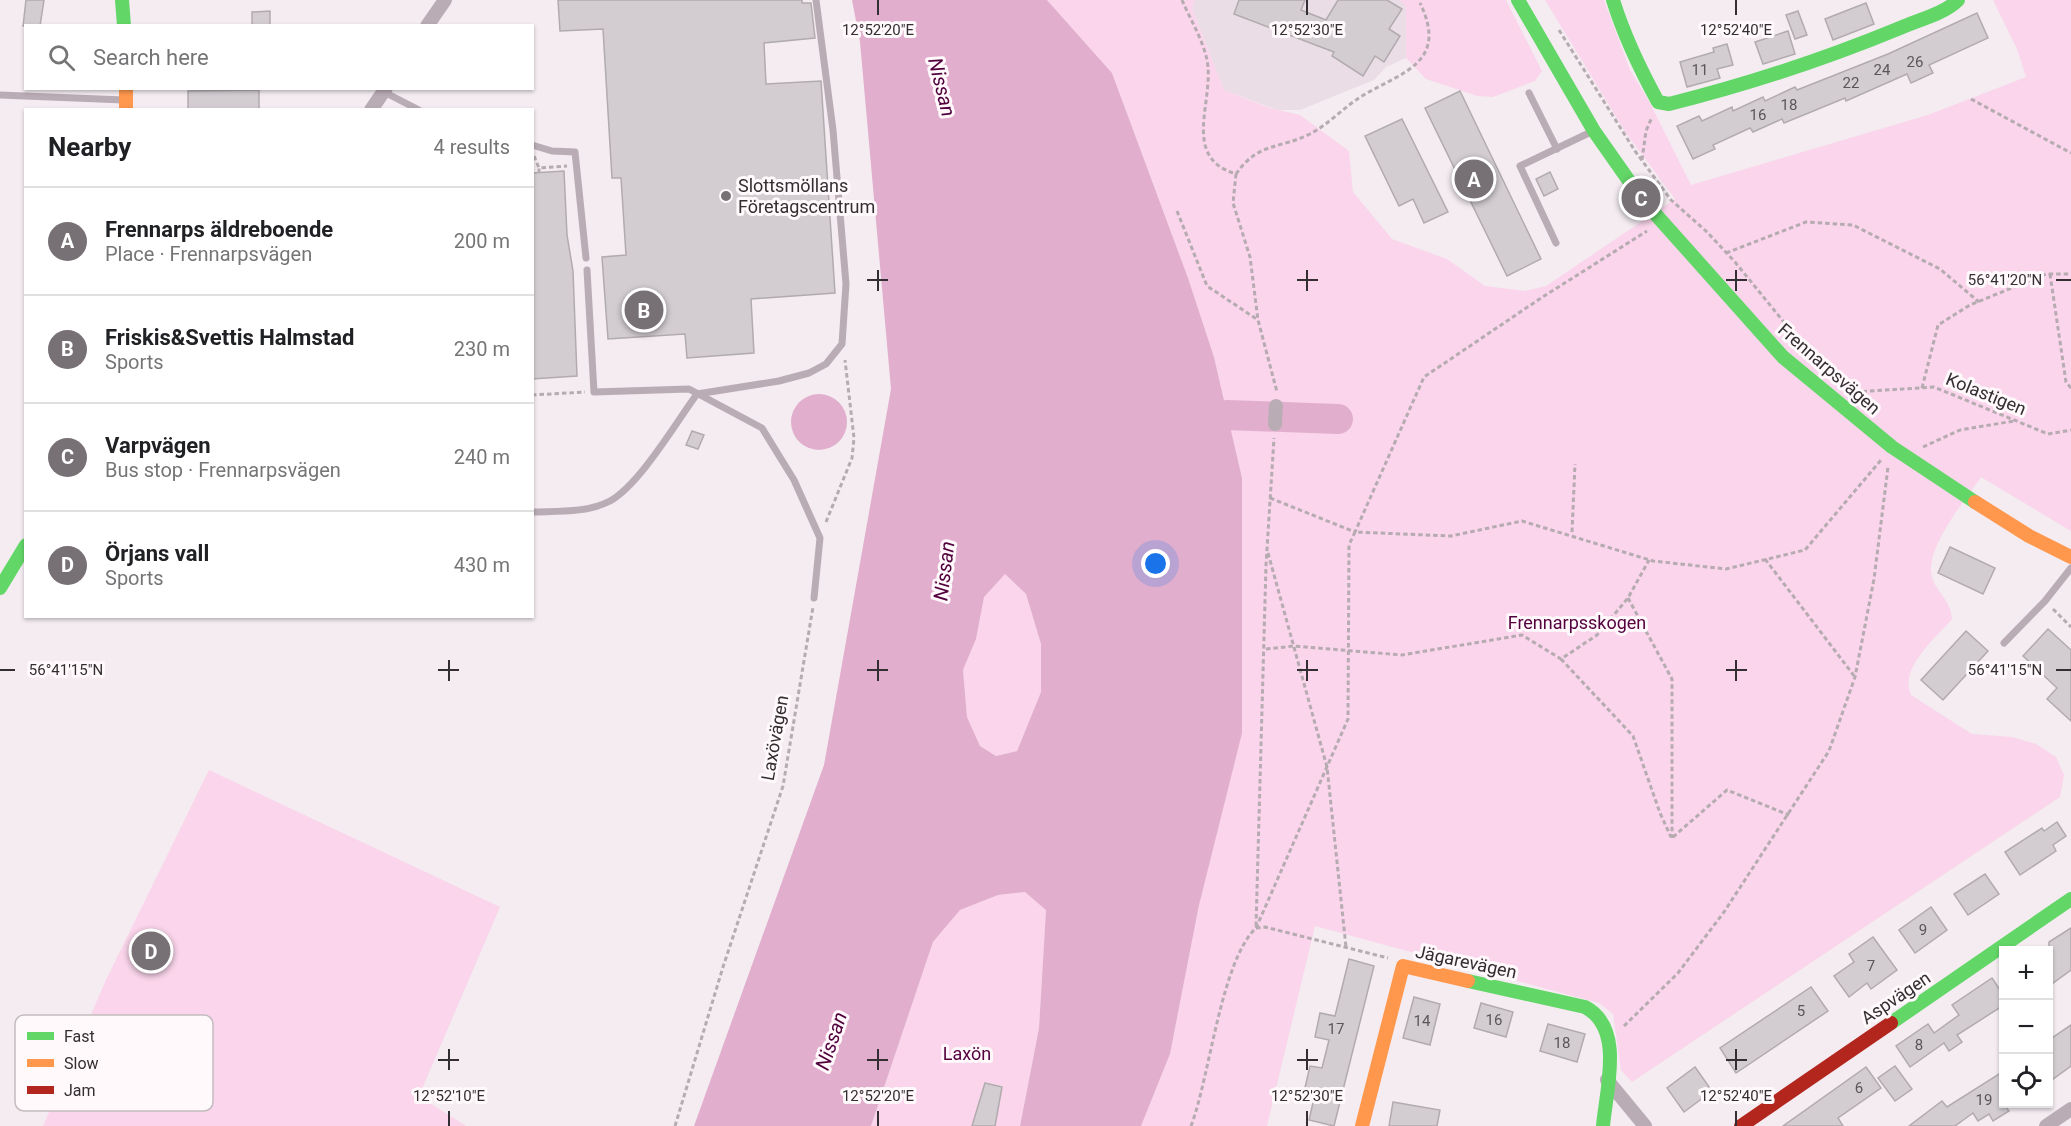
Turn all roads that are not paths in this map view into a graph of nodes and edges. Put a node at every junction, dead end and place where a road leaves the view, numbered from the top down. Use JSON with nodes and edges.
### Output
{"nodes":[{"id":1,"x":122,"y":0,"type":"edge"},
{"id":2,"x":445,"y":0,"type":"edge"},
{"id":3,"x":816,"y":0,"type":"edge"},
{"id":4,"x":1518,"y":0,"type":"edge"},
{"id":5,"x":1613,"y":0,"type":"edge"},
{"id":6,"x":1958,"y":0,"type":"edge"},
{"id":7,"x":124,"y":24,"type":"edge"},
{"id":8,"x":428,"y":24,"type":"edge"},
{"id":9,"x":385,"y":90,"type":"edge"},
{"id":10,"x":1529,"y":93,"type":"dead end"},
{"id":11,"x":0,"y":95,"type":"edge"},
{"id":12,"x":126,"y":99,"type":"edge"},
{"id":13,"x":372,"y":108,"type":"edge"},
{"id":14,"x":416,"y":108,"type":"edge"},
{"id":15,"x":1594,"y":130,"type":"junction"},
{"id":16,"x":534,"y":146,"type":"edge"},
{"id":17,"x":1557,"y":149,"type":"junction"},
{"id":18,"x":1556,"y":243,"type":"dead end"},
{"id":19,"x":586,"y":258,"type":"dead end"},
{"id":20,"x":587,"y":270,"type":"dead end"},
{"id":21,"x":697,"y":394,"type":"junction"},
{"id":22,"x":1276,"y":406,"type":"road end"},
{"id":23,"x":1275,"y":424,"type":"road end"},
{"id":24,"x":534,"y":512,"type":"edge"},
{"id":25,"x":24,"y":548,"type":"edge"},
{"id":26,"x":2071,"y":557,"type":"edge"},
{"id":27,"x":2071,"y":568,"type":"edge"},
{"id":28,"x":0,"y":588,"type":"edge"},
{"id":29,"x":814,"y":598,"type":"road end"},
{"id":30,"x":2004,"y":643,"type":"dead end"},
{"id":31,"x":2071,"y":899,"type":"edge"},
{"id":32,"x":1607,"y":1080,"type":"junction"},
{"id":33,"x":2071,"y":1109,"type":"edge"},
{"id":34,"x":1362,"y":1126,"type":"edge"},
{"id":35,"x":1603,"y":1126,"type":"edge"},
{"id":36,"x":1645,"y":1126,"type":"edge"},
{"id":37,"x":1741,"y":1126,"type":"edge"},
{"id":38,"x":2046,"y":1126,"type":"edge"}],
"edges":[{"from":1,"to":7,"type":"street"},
{"from":2,"to":8,"type":"street"},
{"from":3,"to":21,"type":"lane"},
{"from":4,"to":15,"type":"street","name":"Frennarpsvägen"},
{"from":5,"to":6,"type":"street"},
{"from":9,"to":13,"type":"street"},
{"from":9,"to":14,"type":"lane"},
{"from":10,"to":17,"type":"lane"},
{"from":11,"to":12,"type":"lane"},
{"from":15,"to":17,"type":"lane"},
{"from":15,"to":26,"type":"street","name":"Frennarpsvägen"},
{"from":16,"to":19,"type":"lane"},
{"from":17,"to":18,"type":"lane"},
{"from":20,"to":21,"type":"lane"},
{"from":21,"to":24,"type":"lane"},
{"from":21,"to":29,"type":"lane"},
{"from":22,"to":23,"type":"street"},
{"from":25,"to":28,"type":"street"},
{"from":27,"to":30,"type":"lane"},
{"from":31,"to":37,"type":"street","name":"Aspvägen"},
{"from":32,"to":34,"type":"street","name":"Jägarevägen"},
{"from":32,"to":35,"type":"street"},
{"from":32,"to":36,"type":"street"},
{"from":33,"to":38,"type":"street"}]}
